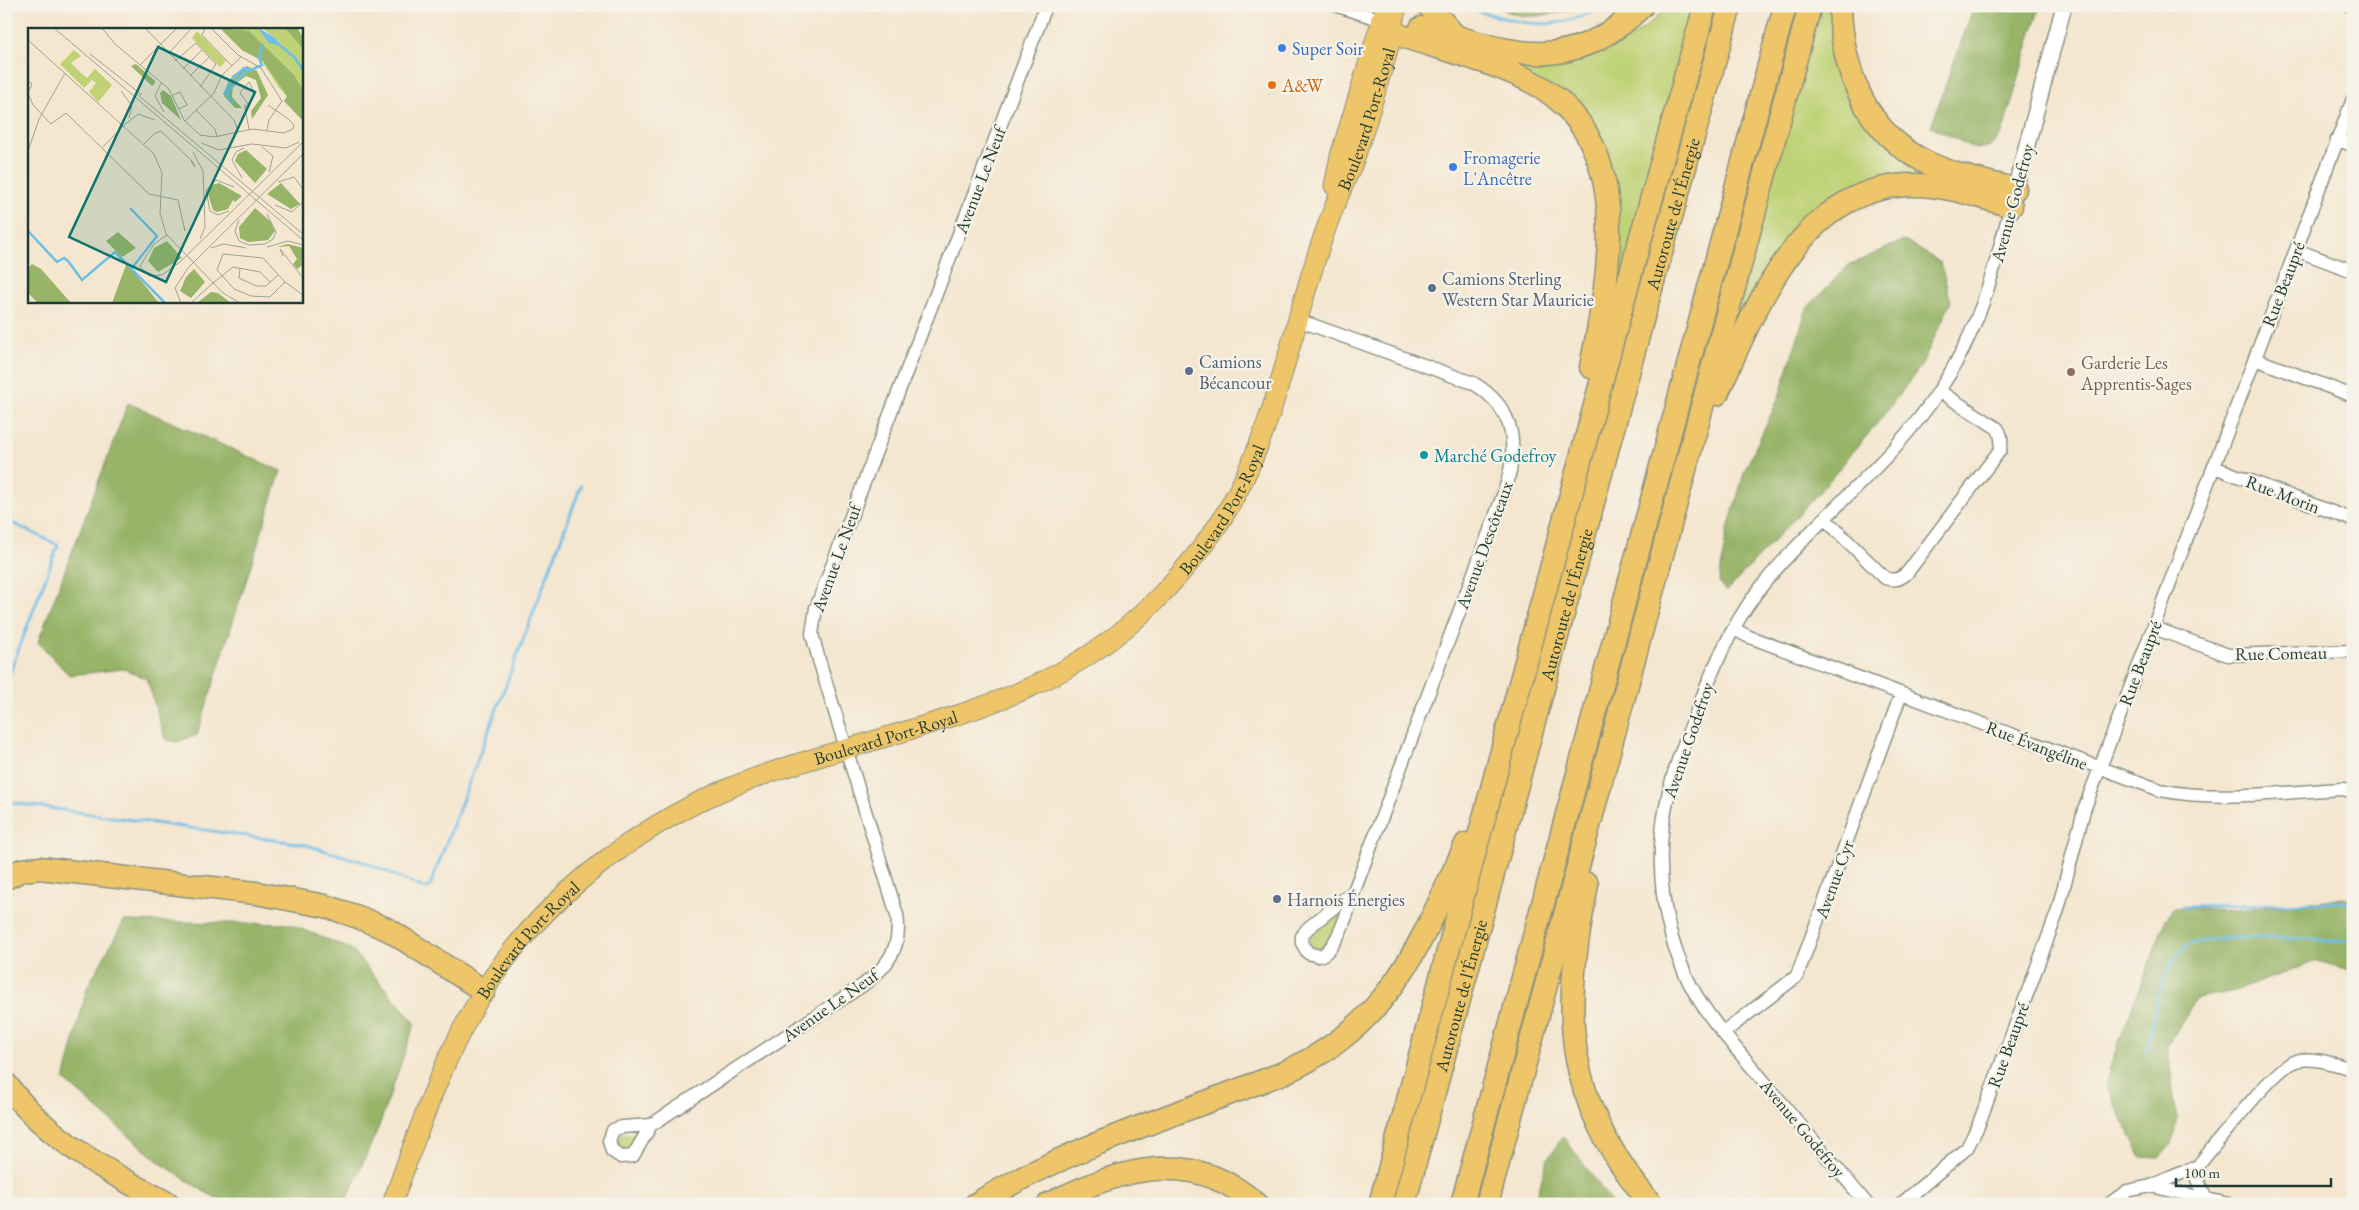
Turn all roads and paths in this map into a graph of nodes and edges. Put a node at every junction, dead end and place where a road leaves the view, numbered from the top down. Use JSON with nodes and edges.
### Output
{"nodes":[{"id":1,"x":1046,"y":6,"type":"edge"},
{"id":2,"x":1338,"y":6,"type":"edge"},
{"id":3,"x":1429,"y":6,"type":"edge"},
{"id":4,"x":1642,"y":6,"type":"edge"},
{"id":5,"x":1705,"y":6,"type":"edge"},
{"id":6,"x":1730,"y":6,"type":"edge"},
{"id":7,"x":1785,"y":6,"type":"edge"},
{"id":8,"x":1810,"y":6,"type":"edge"},
{"id":9,"x":1840,"y":6,"type":"edge"},
{"id":10,"x":2064,"y":6,"type":"edge"},
{"id":11,"x":1390,"y":17,"type":"edge"},
{"id":12,"x":1455,"y":36,"type":"junction"},
{"id":13,"x":2353,"y":99,"type":"edge"},
{"id":14,"x":2337,"y":140,"type":"junction"},
{"id":15,"x":2353,"y":145,"type":"edge"},
{"id":16,"x":2013,"y":198,"type":"junction"},
{"id":17,"x":2296,"y":250,"type":"junction"},
{"id":18,"x":2353,"y":271,"type":"edge"},
{"id":19,"x":1298,"y":320,"type":"junction"},
{"id":20,"x":2255,"y":359,"type":"junction"},
{"id":21,"x":1939,"y":391,"type":"junction"},
{"id":22,"x":2353,"y":396,"type":"edge"},
{"id":23,"x":1688,"y":461,"type":"junction"},
{"id":24,"x":2214,"y":467,"type":"junction"},
{"id":25,"x":1572,"y":492,"type":"junction"},
{"id":26,"x":1825,"y":519,"type":"junction"},
{"id":27,"x":2353,"y":520,"type":"edge"},
{"id":28,"x":2154,"y":628,"type":"junction"},
{"id":29,"x":1734,"y":629,"type":"junction"},
{"id":30,"x":2353,"y":651,"type":"edge"},
{"id":31,"x":1901,"y":694,"type":"junction"},
{"id":32,"x":1616,"y":728,"type":"junction"},
{"id":33,"x":846,"y":749,"type":"junction"},
{"id":34,"x":2100,"y":769,"type":"junction"},
{"id":35,"x":1492,"y":786,"type":"junction"},
{"id":36,"x":2353,"y":791,"type":"edge"},
{"id":37,"x":6,"y":878,"type":"edge"},
{"id":38,"x":1354,"y":891,"type":"junction"},
{"id":39,"x":484,"y":991,"type":"junction"},
{"id":40,"x":1722,"y":1033,"type":"junction"},
{"id":41,"x":2353,"y":1069,"type":"edge"},
{"id":42,"x":6,"y":1084,"type":"edge"},
{"id":43,"x":651,"y":1125,"type":"dead end"},
{"id":44,"x":2198,"y":1166,"type":"junction"},
{"id":45,"x":2151,"y":1186,"type":"junction"},
{"id":46,"x":2206,"y":1199,"type":"junction"},
{"id":47,"x":169,"y":1204,"type":"edge"},
{"id":48,"x":392,"y":1204,"type":"edge"},
{"id":49,"x":976,"y":1204,"type":"edge"},
{"id":50,"x":1049,"y":1204,"type":"edge"},
{"id":51,"x":1256,"y":1204,"type":"edge"},
{"id":52,"x":1380,"y":1204,"type":"edge"},
{"id":53,"x":1404,"y":1204,"type":"edge"},
{"id":54,"x":1462,"y":1204,"type":"edge"},
{"id":55,"x":1487,"y":1204,"type":"edge"},
{"id":56,"x":1651,"y":1204,"type":"edge"},
{"id":57,"x":1867,"y":1204,"type":"edge"},
{"id":58,"x":1901,"y":1204,"type":"edge"},
{"id":59,"x":2109,"y":1204,"type":"edge"},
{"id":60,"x":2228,"y":1204,"type":"edge"}],
"edges":[{"from":1,"to":33,"type":"street","name":"Avenue Le Neuf"},
{"from":2,"to":11,"type":"street"},
{"from":3,"to":12,"type":"highway"},
{"from":4,"to":12,"type":"highway"},
{"from":5,"to":25,"type":"highway"},
{"from":6,"to":53,"type":"highway","name":"Autoroute de l'Énergie"},
{"from":7,"to":54,"type":"highway"},
{"from":8,"to":23,"type":"highway"},
{"from":9,"to":16,"type":"highway"},
{"from":10,"to":16,"type":"street","name":"Avenue Godefroy"},
{"from":11,"to":12,"type":"highway"},
{"from":11,"to":19,"type":"main road","name":"Boulevard Port-Royal"},
{"from":11,"to":25,"type":"highway"},
{"from":13,"to":14,"type":"street","name":"Rue Beaupré"},
{"from":14,"to":15,"type":"street"},
{"from":14,"to":17,"type":"street","name":"Rue Beaupré"},
{"from":16,"to":21,"type":"street","name":"Avenue Godefroy"},
{"from":16,"to":23,"type":"highway"},
{"from":17,"to":18,"type":"street"},
{"from":17,"to":20,"type":"street","name":"Rue Beaupré"},
{"from":19,"to":33,"type":"main road","name":"Boulevard Port-Royal"},
{"from":19,"to":38,"type":"street","name":"Avenue Descôteaux"},
{"from":20,"to":22,"type":"street"},
{"from":20,"to":24,"type":"street","name":"Rue Beaupré"},
{"from":21,"to":26,"type":"street","name":"Avenue Godefroy"},
{"from":21,"to":26,"type":"street"},
{"from":23,"to":32,"type":"highway"},
{"from":24,"to":27,"type":"street","name":"Rue Morin"},
{"from":24,"to":28,"type":"street","name":"Rue Beaupré"},
{"from":25,"to":35,"type":"highway"},
{"from":26,"to":29,"type":"street","name":"Avenue Godefroy"},
{"from":28,"to":30,"type":"street","name":"Rue Comeau"},
{"from":28,"to":34,"type":"street","name":"Rue Beaupré"},
{"from":29,"to":31,"type":"street","name":"Rue Évangéline"},
{"from":29,"to":40,"type":"street","name":"Avenue Godefroy"},
{"from":31,"to":34,"type":"street","name":"Rue Évangéline"},
{"from":31,"to":40,"type":"street","name":"Avenue Cyr"},
{"from":32,"to":55,"type":"highway"},
{"from":32,"to":56,"type":"highway"},
{"from":33,"to":39,"type":"main road","name":"Boulevard Port-Royal"},
{"from":33,"to":43,"type":"street","name":"Avenue Le Neuf"},
{"from":34,"to":36,"type":"street","name":"Rue Évangéline"},
{"from":34,"to":58,"type":"street","name":"Rue Beaupré"},
{"from":35,"to":49,"type":"highway"},
{"from":35,"to":52,"type":"highway"},
{"from":37,"to":39,"type":"highway"},
{"from":38,"to":38,"type":"street","name":"Avenue Descôteaux"},
{"from":39,"to":48,"type":"main road","name":"Boulevard Port-Royal"},
{"from":40,"to":57,"type":"street","name":"Avenue Godefroy"},
{"from":41,"to":44,"type":"street"},
{"from":42,"to":47,"type":"highway"},
{"from":44,"to":45,"type":"street"},
{"from":44,"to":46,"type":"street"},
{"from":45,"to":46,"type":"street"},
{"from":45,"to":59,"type":"street"},
{"from":46,"to":60,"type":"street"},
{"from":50,"to":51,"type":"highway"}]}
